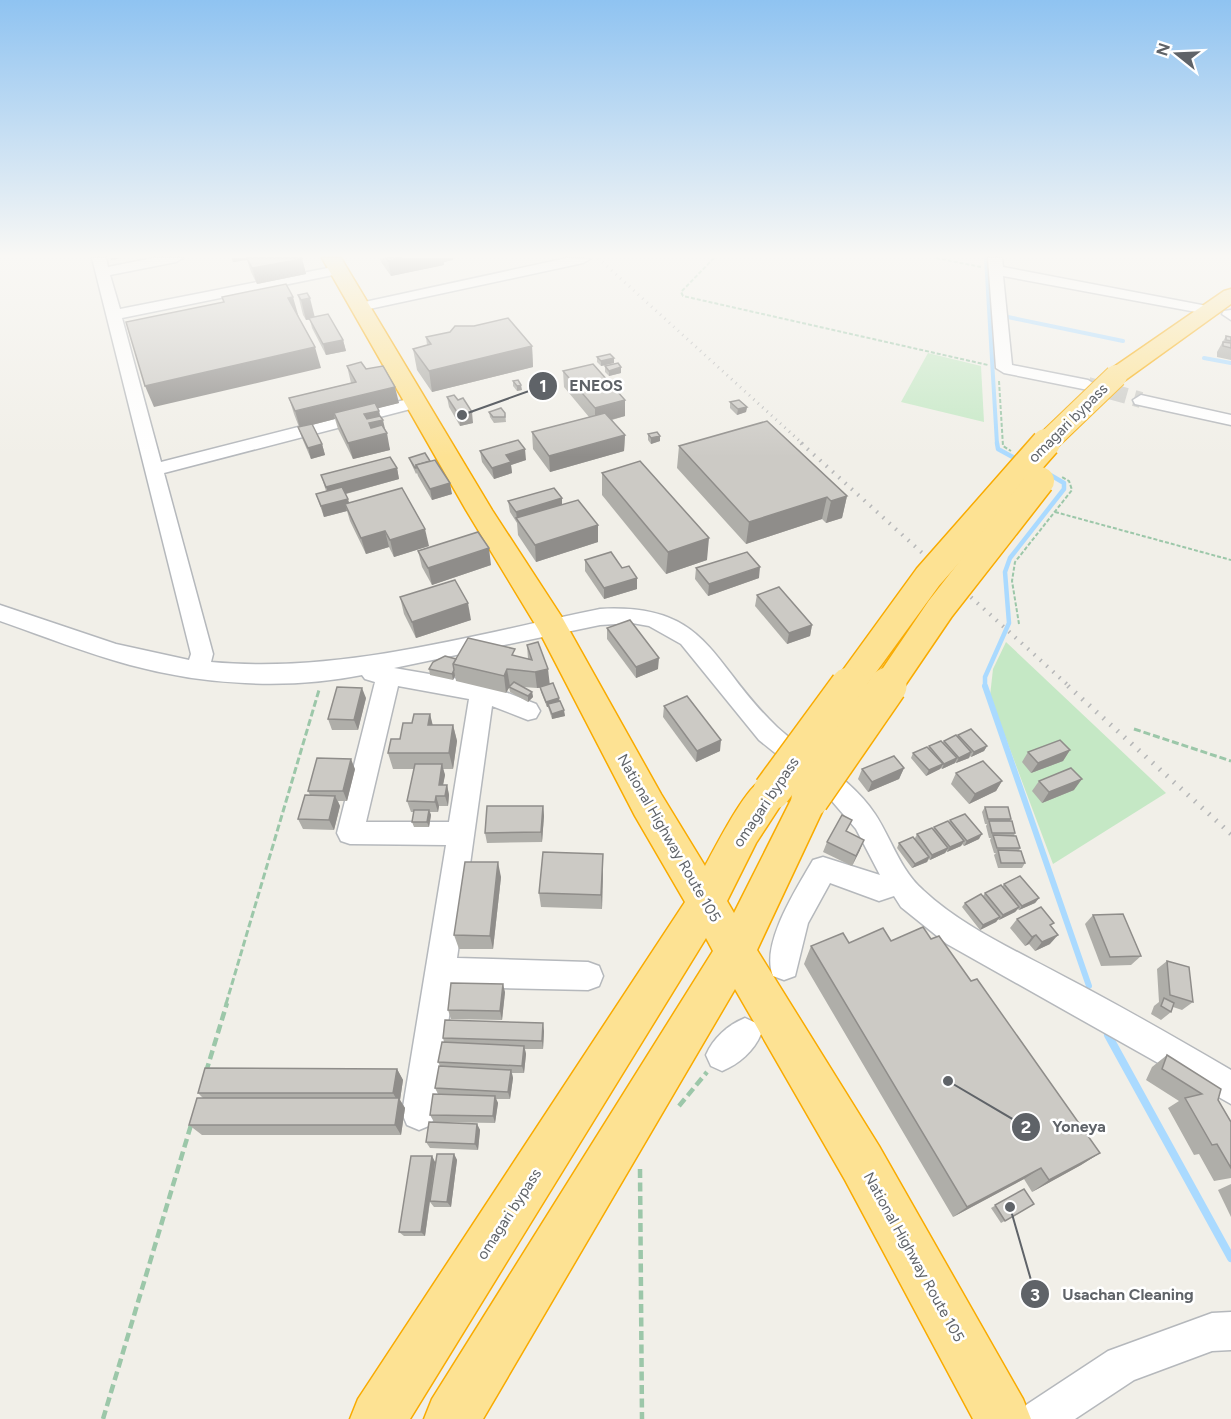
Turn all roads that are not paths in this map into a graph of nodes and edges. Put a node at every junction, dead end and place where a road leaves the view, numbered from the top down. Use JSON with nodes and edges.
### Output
{"nodes":[{"id":1,"x":115,"y":324,"type":"edge"},
{"id":2,"x":370,"y":324,"type":"edge"},
{"id":3,"x":998,"y":324,"type":"edge"},
{"id":4,"x":1193,"y":324,"type":"edge"},
{"id":5,"x":1211,"y":324,"type":"edge"},
{"id":6,"x":1088,"y":385,"type":"tunnel mouth"},
{"id":7,"x":1132,"y":386,"type":"junction"},
{"id":8,"x":416,"y":402,"type":"junction"},
{"id":9,"x":1231,"y":420,"type":"edge"},
{"id":10,"x":153,"y":470,"type":"junction"},
{"id":11,"x":0,"y":613,"type":"edge"},
{"id":12,"x":552,"y":627,"type":"junction"},
{"id":13,"x":353,"y":668,"type":"junction"},
{"id":14,"x":197,"y":669,"type":"junction"},
{"id":15,"x":388,"y":678,"type":"junction"},
{"id":16,"x":482,"y":692,"type":"junction"},
{"id":17,"x":528,"y":711,"type":"dead end"},
{"id":18,"x":461,"y":834,"type":"junction"},
{"id":19,"x":900,"y":882,"type":"junction"},
{"id":20,"x":706,"y":903,"type":"junction"},
{"id":21,"x":735,"y":952,"type":"junction"},
{"id":22,"x":784,"y":966,"type":"dead end"},
{"id":23,"x":440,"y":972,"type":"junction"},
{"id":24,"x":588,"y":976,"type":"dead end"},
{"id":25,"x":745,"y":1034,"type":"dead end"},
{"id":26,"x":722,"y":1055,"type":"road end"},
{"id":27,"x":1231,"y":1088,"type":"edge"},
{"id":28,"x":419,"y":1113,"type":"dead end"},
{"id":29,"x":1231,"y":1331,"type":"edge"},
{"id":30,"x":378,"y":1419,"type":"edge"},
{"id":31,"x":452,"y":1419,"type":"edge"},
{"id":32,"x":1003,"y":1419,"type":"edge"},
{"id":33,"x":1040,"y":1419,"type":"edge"}],
"edges":[{"from":1,"to":10,"type":"street"},
{"from":2,"to":8,"type":"highway","name":"National Highway Route 105"},
{"from":3,"to":6,"type":"street"},
{"from":4,"to":7,"type":"highway","name":"omagari bypass"},
{"from":5,"to":7,"type":"highway","name":"omagari bypass"},
{"from":7,"to":9,"type":"street"},
{"from":7,"to":20,"type":"highway","name":"omagari bypass","bridge":true},
{"from":7,"to":21,"type":"highway","name":"omagari bypass","bridge":true},
{"from":8,"to":10,"type":"street"},
{"from":8,"to":12,"type":"highway","name":"National Highway Route 105"},
{"from":10,"to":14,"type":"street"},
{"from":11,"to":14,"type":"street"},
{"from":12,"to":13,"type":"street"},
{"from":12,"to":19,"type":"street"},
{"from":12,"to":20,"type":"highway","name":"National Highway Route 105"},
{"from":13,"to":14,"type":"street"},
{"from":13,"to":15,"type":"street"},
{"from":15,"to":16,"type":"street"},
{"from":15,"to":18,"type":"street"},
{"from":16,"to":17,"type":"street"},
{"from":16,"to":18,"type":"street"},
{"from":18,"to":23,"type":"street"},
{"from":19,"to":22,"type":"street"},
{"from":19,"to":27,"type":"street"},
{"from":20,"to":21,"type":"highway","name":"National Highway Route 105"},
{"from":20,"to":30,"type":"highway","name":"omagari bypass"},
{"from":21,"to":31,"type":"highway","name":"omagari bypass"},
{"from":21,"to":32,"type":"highway","name":"National Highway Route 105"},
{"from":23,"to":24,"type":"street"},
{"from":23,"to":28,"type":"street"},
{"from":25,"to":26,"type":"street"},
{"from":29,"to":33,"type":"street"}]}
